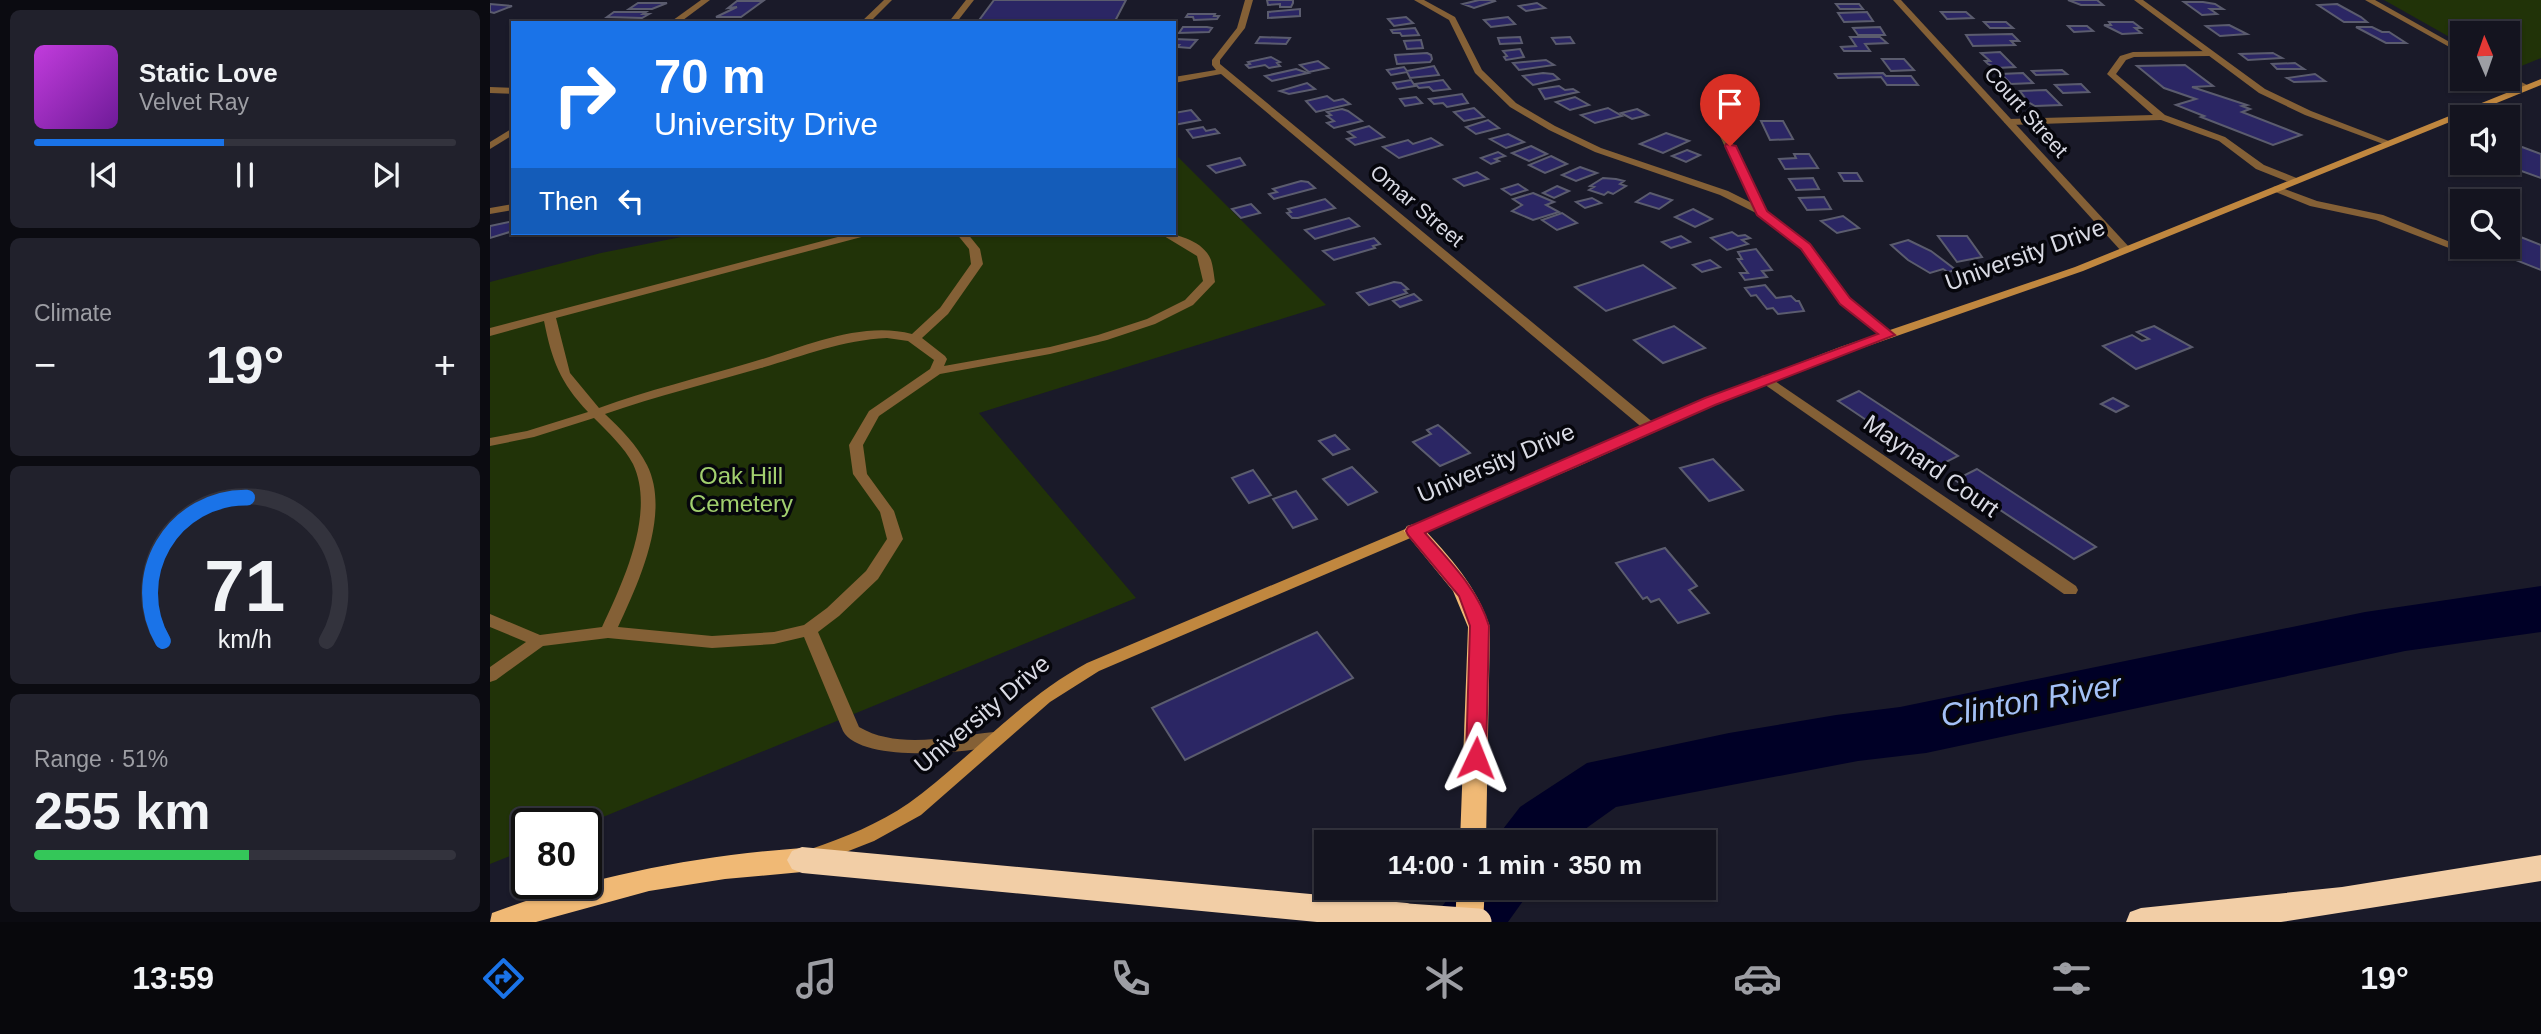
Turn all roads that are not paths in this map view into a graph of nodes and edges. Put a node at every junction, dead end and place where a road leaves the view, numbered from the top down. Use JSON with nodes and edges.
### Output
{"nodes":[{"id":1,"x":706,"y":0,"type":"edge"},
{"id":2,"x":888,"y":0,"type":"edge"},
{"id":3,"x":970,"y":0,"type":"edge"},
{"id":4,"x":1249,"y":0,"type":"edge"},
{"id":5,"x":1418,"y":0,"type":"edge"},
{"id":6,"x":1897,"y":0,"type":"edge"},
{"id":7,"x":2138,"y":0,"type":"edge"},
{"id":8,"x":2369,"y":0,"type":"edge"},
{"id":9,"x":676,"y":21,"type":"edge"},
{"id":10,"x":866,"y":21,"type":"edge"},
{"id":11,"x":954,"y":21,"type":"edge"},
{"id":12,"x":2450,"y":45,"type":"edge"},
{"id":13,"x":2209,"y":53,"type":"junction"},
{"id":14,"x":1223,"y":71,"type":"junction"},
{"id":15,"x":1176,"y":80,"type":"edge"},
{"id":16,"x":2541,"y":82,"type":"edge"},
{"id":17,"x":2520,"y":85,"type":"edge"},
{"id":18,"x":2526,"y":88,"type":"junction"},
{"id":19,"x":490,"y":90,"type":"edge"},
{"id":20,"x":511,"y":91,"type":"edge"},
{"id":21,"x":2162,"y":117,"type":"junction"},
{"id":22,"x":2009,"y":122,"type":"junction"},
{"id":23,"x":1719,"y":124,"type":"dead end"},
{"id":24,"x":511,"y":132,"type":"edge"},
{"id":25,"x":2389,"y":144,"type":"junction"},
{"id":26,"x":490,"y":146,"type":"edge"},
{"id":27,"x":2295,"y":181,"type":"junction"},
{"id":28,"x":2277,"y":189,"type":"junction"},
{"id":29,"x":511,"y":207,"type":"edge"},
{"id":30,"x":490,"y":211,"type":"edge"},
{"id":31,"x":1762,"y":212,"type":"junction"},
{"id":32,"x":857,"y":235,"type":"edge"},
{"id":33,"x":963,"y":235,"type":"edge"},
{"id":34,"x":1167,"y":235,"type":"edge"},
{"id":35,"x":2450,"y":245,"type":"edge"},
{"id":36,"x":2126,"y":250,"type":"junction"},
{"id":37,"x":549,"y":316,"type":"junction"},
{"id":38,"x":490,"y":332,"type":"edge"},
{"id":39,"x":1888,"y":335,"type":"junction"},
{"id":40,"x":915,"y":338,"type":"junction"},
{"id":41,"x":936,"y":371,"type":"junction"},
{"id":42,"x":1766,"y":379,"type":"junction"},
{"id":43,"x":597,"y":413,"type":"junction"},
{"id":44,"x":1650,"y":427,"type":"junction"},
{"id":45,"x":490,"y":442,"type":"edge"},
{"id":46,"x":1414,"y":531,"type":"junction"},
{"id":47,"x":2070,"y":590,"type":"dead end"},
{"id":48,"x":490,"y":620,"type":"edge"},
{"id":49,"x":809,"y":631,"type":"junction"},
{"id":50,"x":608,"y":632,"type":"junction"},
{"id":51,"x":539,"y":641,"type":"junction"},
{"id":52,"x":490,"y":676,"type":"edge"},
{"id":53,"x":994,"y":739,"type":"junction"},
{"id":54,"x":1473,"y":830,"type":"edge"},
{"id":55,"x":802,"y":860,"type":"junction"},
{"id":56,"x":2541,"y":868,"type":"edge"},
{"id":57,"x":1470,"y":900,"type":"edge"},
{"id":58,"x":502,"y":922,"type":"edge"},
{"id":59,"x":1469,"y":922,"type":"edge"},
{"id":60,"x":1478,"y":922,"type":"edge"},
{"id":61,"x":2141,"y":922,"type":"edge"}],
"edges":[{"from":1,"to":9,"type":"street"},
{"from":2,"to":10,"type":"street"},
{"from":3,"to":11,"type":"street"},
{"from":4,"to":14,"type":"street"},
{"from":5,"to":31,"type":"street"},
{"from":6,"to":22,"type":"street","name":"Court Street"},
{"from":7,"to":13,"type":"street"},
{"from":8,"to":12,"type":"street"},
{"from":13,"to":21,"type":"street"},
{"from":13,"to":25,"type":"street"},
{"from":14,"to":15,"type":"street"},
{"from":14,"to":44,"type":"street","name":"Omar Street"},
{"from":16,"to":18,"type":"main road","name":"University Drive"},
{"from":17,"to":18,"type":"street"},
{"from":18,"to":25,"type":"main road","name":"University Drive"},
{"from":19,"to":20,"type":"street"},
{"from":21,"to":22,"type":"street"},
{"from":21,"to":27,"type":"street"},
{"from":22,"to":36,"type":"street","name":"Court Street"},
{"from":23,"to":31,"type":"street"},
{"from":24,"to":26,"type":"street"},
{"from":25,"to":27,"type":"main road","name":"University Drive"},
{"from":27,"to":28,"type":"main road","name":"University Drive"},
{"from":28,"to":35,"type":"street"},
{"from":28,"to":36,"type":"main road","name":"University Drive"},
{"from":29,"to":30,"type":"street"},
{"from":31,"to":39,"type":"street"},
{"from":32,"to":37,"type":"street"},
{"from":33,"to":40,"type":"street"},
{"from":34,"to":41,"type":"street"},
{"from":36,"to":39,"type":"main road","name":"University Drive"},
{"from":37,"to":38,"type":"street"},
{"from":37,"to":43,"type":"street"},
{"from":39,"to":42,"type":"main road","name":"University Drive"},
{"from":40,"to":41,"type":"street"},
{"from":40,"to":43,"type":"street"},
{"from":41,"to":49,"type":"street"},
{"from":42,"to":44,"type":"main road","name":"University Drive"},
{"from":42,"to":47,"type":"street","name":"Maynard Court"},
{"from":43,"to":45,"type":"street"},
{"from":43,"to":50,"type":"street"},
{"from":44,"to":46,"type":"main road","name":"University Drive"},
{"from":46,"to":53,"type":"main road","name":"University Drive"},
{"from":46,"to":54,"type":"highway"},
{"from":48,"to":51,"type":"street"},
{"from":49,"to":50,"type":"street"},
{"from":49,"to":53,"type":"street"},
{"from":50,"to":51,"type":"street"},
{"from":51,"to":52,"type":"street"},
{"from":53,"to":55,"type":"main road","name":"University Drive"},
{"from":55,"to":58,"type":"highway","name":"University Drive"},
{"from":55,"to":60,"type":"highway","bridge":true},
{"from":56,"to":61,"type":"highway"},
{"from":57,"to":59,"type":"highway"}]}
